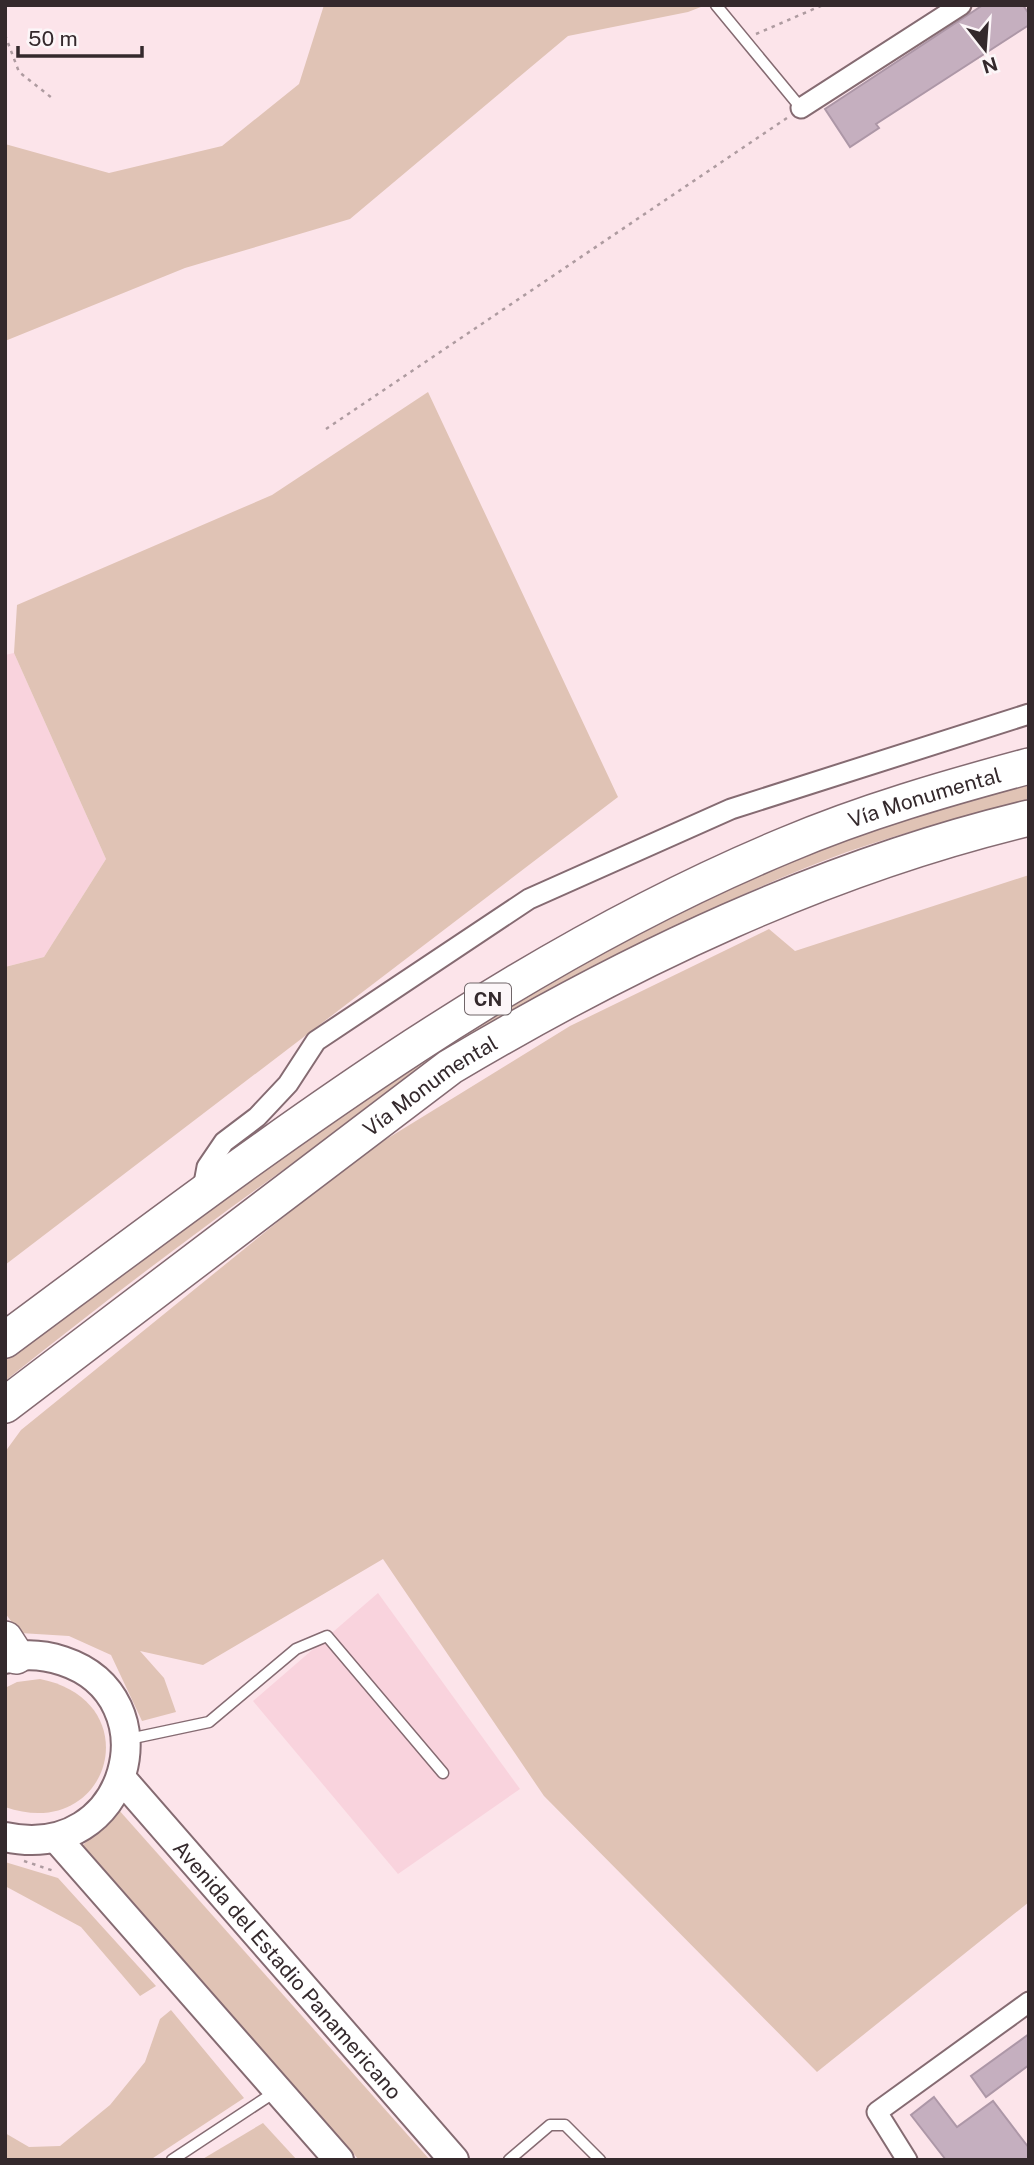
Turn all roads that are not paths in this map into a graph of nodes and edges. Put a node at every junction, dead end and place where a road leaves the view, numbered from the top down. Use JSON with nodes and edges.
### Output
{"nodes":[{"id":1,"x":716,"y":5,"type":"edge"},
{"id":2,"x":961,"y":5,"type":"edge"},
{"id":3,"x":801,"y":108,"type":"joint"},
{"id":4,"x":1029,"y":715,"type":"edge"},
{"id":5,"x":1029,"y":766,"type":"edge"},
{"id":6,"x":1029,"y":818,"type":"edge"},
{"id":7,"x":202,"y":1194,"type":"junction"},
{"id":8,"x":5,"y":1340,"type":"edge"},
{"id":9,"x":39,"y":1379,"type":"junction"},
{"id":10,"x":5,"y":1405,"type":"edge"},
{"id":11,"x":5,"y":1424,"type":"edge"},
{"id":12,"x":9,"y":1651,"type":"edge"},
{"id":13,"x":126,"y":1740,"type":"junction"},
{"id":14,"x":443,"y":1773,"type":"dead end"},
{"id":15,"x":121,"y":1778,"type":"junction"},
{"id":16,"x":5,"y":1837,"type":"edge"},
{"id":17,"x":57,"y":1839,"type":"junction"},
{"id":18,"x":1029,"y":2002,"type":"edge"},
{"id":19,"x":278,"y":2090,"type":"junction"},
{"id":20,"x":172,"y":2160,"type":"edge"},
{"id":21,"x":339,"y":2160,"type":"edge"},
{"id":22,"x":454,"y":2160,"type":"edge"},
{"id":23,"x":509,"y":2160,"type":"edge"},
{"id":24,"x":600,"y":2160,"type":"edge"},
{"id":25,"x":907,"y":2160,"type":"edge"}],
"edges":[{"from":1,"to":3,"type":"lane"},
{"from":2,"to":3,"type":"street"},
{"from":4,"to":7,"type":"street"},
{"from":5,"to":7,"type":"highway","name":"Vía Monumental","number":"CN"},
{"from":6,"to":9,"type":"highway","name":"Vía Monumental","number":"CN"},
{"from":7,"to":8,"type":"highway","name":"Vía Monumental","number":"CN"},
{"from":9,"to":10,"type":"highway","name":"Vía Monumental","number":"CN"},
{"from":9,"to":11,"type":"highway"},
{"from":12,"to":13,"type":"street"},
{"from":13,"to":14,"type":"lane"},
{"from":13,"to":15,"type":"street"},
{"from":15,"to":17,"type":"street"},
{"from":15,"to":22,"type":"street","name":"Avenida del Estadio Panamericano"},
{"from":16,"to":17,"type":"street"},
{"from":17,"to":19,"type":"street"},
{"from":18,"to":25,"type":"street"},
{"from":19,"to":20,"type":"lane"},
{"from":19,"to":21,"type":"street"},
{"from":23,"to":24,"type":"lane"}]}
